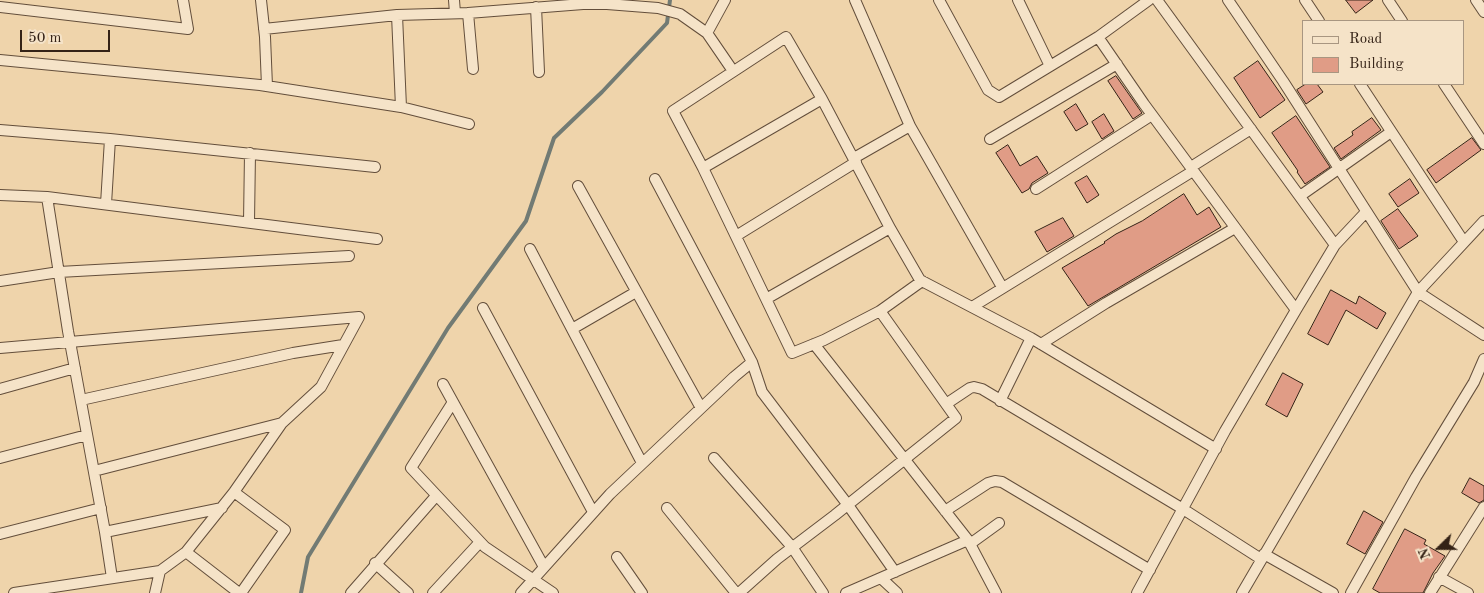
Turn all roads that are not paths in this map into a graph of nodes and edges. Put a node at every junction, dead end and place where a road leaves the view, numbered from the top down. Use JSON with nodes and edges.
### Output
{"nodes":[{"id":1,"x":183,"y":0,"type":"edge"},
{"id":2,"x":261,"y":0,"type":"edge"},
{"id":3,"x":454,"y":0,"type":"edge"},
{"id":4,"x":725,"y":0,"type":"edge"},
{"id":5,"x":855,"y":0,"type":"edge"},
{"id":6,"x":939,"y":0,"type":"edge"},
{"id":7,"x":1018,"y":0,"type":"edge"},
{"id":8,"x":1157,"y":0,"type":"edge"},
{"id":9,"x":1228,"y":0,"type":"edge"},
{"id":10,"x":1305,"y":0,"type":"edge"},
{"id":11,"x":1388,"y":0,"type":"edge"},
{"id":12,"x":1476,"y":0,"type":"edge"},
{"id":13,"x":1142,"y":1,"type":"edge"},
{"id":14,"x":0,"y":7,"type":"edge"},
{"id":15,"x":536,"y":7,"type":"junction"},
{"id":16,"x":1484,"y":12,"type":"edge"},
{"id":17,"x":455,"y":13,"type":"junction"},
{"id":18,"x":468,"y":13,"type":"junction"},
{"id":19,"x":397,"y":15,"type":"junction"},
{"id":20,"x":1318,"y":20,"type":"edge"},
{"id":21,"x":1401,"y":20,"type":"edge"},
{"id":22,"x":264,"y":29,"type":"junction"},
{"id":23,"x":707,"y":33,"type":"junction"},
{"id":24,"x":1098,"y":37,"type":"junction"},
{"id":25,"x":0,"y":60,"type":"edge"},
{"id":26,"x":1117,"y":64,"type":"junction"},
{"id":27,"x":1050,"y":66,"type":"junction"},
{"id":28,"x":473,"y":69,"type":"dead end"},
{"id":29,"x":733,"y":71,"type":"junction"},
{"id":30,"x":539,"y":72,"type":"dead end"},
{"id":31,"x":1361,"y":85,"type":"edge"},
{"id":32,"x":1445,"y":85,"type":"edge"},
{"id":33,"x":267,"y":86,"type":"junction"},
{"id":34,"x":822,"y":99,"type":"junction"},
{"id":35,"x":401,"y":107,"type":"junction"},
{"id":36,"x":1152,"y":115,"type":"junction"},
{"id":37,"x":469,"y":124,"type":"dead end"},
{"id":38,"x":910,"y":126,"type":"junction"},
{"id":39,"x":1251,"y":129,"type":"junction"},
{"id":40,"x":0,"y":130,"type":"edge"},
{"id":41,"x":1391,"y":132,"type":"junction"},
{"id":42,"x":110,"y":139,"type":"junction"},
{"id":43,"x":990,"y":139,"type":"dead end"},
{"id":44,"x":1484,"y":144,"type":"edge"},
{"id":45,"x":250,"y":153,"type":"junction"},
{"id":46,"x":855,"y":160,"type":"junction"},
{"id":47,"x":375,"y":166,"type":"dead end"},
{"id":48,"x":703,"y":168,"type":"junction"},
{"id":49,"x":1192,"y":169,"type":"junction"},
{"id":50,"x":1339,"y":169,"type":"junction"},
{"id":51,"x":655,"y":178,"type":"dead end"},
{"id":52,"x":578,"y":186,"type":"dead end"},
{"id":53,"x":1036,"y":189,"type":"dead end"},
{"id":54,"x":0,"y":195,"type":"edge"},
{"id":55,"x":48,"y":196,"type":"junction"},
{"id":56,"x":1300,"y":196,"type":"junction"},
{"id":57,"x":106,"y":204,"type":"junction"},
{"id":58,"x":1366,"y":212,"type":"junction"},
{"id":59,"x":1484,"y":221,"type":"edge"},
{"id":60,"x":249,"y":222,"type":"junction"},
{"id":61,"x":890,"y":228,"type":"junction"},
{"id":62,"x":1235,"y":228,"type":"junction"},
{"id":63,"x":736,"y":236,"type":"junction"},
{"id":64,"x":377,"y":239,"type":"dead end"},
{"id":65,"x":1464,"y":242,"type":"junction"},
{"id":66,"x":1335,"y":245,"type":"junction"},
{"id":67,"x":530,"y":249,"type":"dead end"},
{"id":68,"x":349,"y":256,"type":"dead end"},
{"id":69,"x":59,"y":272,"type":"junction"},
{"id":70,"x":0,"y":281,"type":"edge"},
{"id":71,"x":922,"y":281,"type":"junction"},
{"id":72,"x":1002,"y":287,"type":"junction"},
{"id":73,"x":636,"y":292,"type":"junction"},
{"id":74,"x":1418,"y":292,"type":"junction"},
{"id":75,"x":766,"y":299,"type":"junction"},
{"id":76,"x":972,"y":307,"type":"junction"},
{"id":77,"x":483,"y":308,"type":"dead end"},
{"id":78,"x":1296,"y":310,"type":"junction"},
{"id":79,"x":880,"y":311,"type":"junction"},
{"id":80,"x":572,"y":329,"type":"junction"},
{"id":81,"x":1484,"y":335,"type":"edge"},
{"id":82,"x":1031,"y":338,"type":"junction"},
{"id":83,"x":70,"y":341,"type":"junction"},
{"id":84,"x":814,"y":344,"type":"junction"},
{"id":85,"x":1041,"y":344,"type":"junction"},
{"id":86,"x":343,"y":345,"type":"junction"},
{"id":87,"x":0,"y":348,"type":"edge"},
{"id":88,"x":1484,"y":358,"type":"edge"},
{"id":89,"x":752,"y":362,"type":"junction"},
{"id":90,"x":75,"y":368,"type":"junction"},
{"id":91,"x":443,"y":384,"type":"dead end"},
{"id":92,"x":0,"y":389,"type":"edge"},
{"id":93,"x":81,"y":400,"type":"junction"},
{"id":94,"x":1000,"y":401,"type":"junction"},
{"id":95,"x":453,"y":402,"type":"junction"},
{"id":96,"x":946,"y":404,"type":"junction"},
{"id":97,"x":701,"y":408,"type":"junction"},
{"id":98,"x":282,"y":423,"type":"junction"},
{"id":99,"x":87,"y":435,"type":"junction"},
{"id":100,"x":1216,"y":449,"type":"junction"},
{"id":101,"x":0,"y":458,"type":"edge"},
{"id":102,"x":714,"y":458,"type":"dead end"},
{"id":103,"x":905,"y":460,"type":"junction"},
{"id":104,"x":642,"y":463,"type":"junction"},
{"id":105,"x":94,"y":471,"type":"junction"},
{"id":106,"x":234,"y":492,"type":"junction"},
{"id":107,"x":436,"y":496,"type":"junction"},
{"id":108,"x":848,"y":505,"type":"junction"},
{"id":109,"x":1484,"y":507,"type":"edge"},
{"id":110,"x":101,"y":508,"type":"junction"},
{"id":111,"x":222,"y":508,"type":"junction"},
{"id":112,"x":667,"y":508,"type":"dead end"},
{"id":113,"x":1182,"y":509,"type":"junction"},
{"id":114,"x":946,"y":511,"type":"junction"},
{"id":115,"x":593,"y":512,"type":"junction"},
{"id":116,"x":999,"y":523,"type":"dead end"},
{"id":117,"x":106,"y":532,"type":"junction"},
{"id":118,"x":0,"y":534,"type":"edge"},
{"id":119,"x":480,"y":542,"type":"junction"},
{"id":120,"x":969,"y":542,"type":"junction"},
{"id":121,"x":792,"y":547,"type":"junction"},
{"id":122,"x":186,"y":552,"type":"junction"},
{"id":123,"x":1263,"y":556,"type":"junction"},
{"id":124,"x":617,"y":557,"type":"dead end"},
{"id":125,"x":375,"y":563,"type":"junction"},
{"id":126,"x":544,"y":567,"type":"junction"},
{"id":127,"x":1150,"y":570,"type":"junction"},
{"id":128,"x":160,"y":571,"type":"junction"},
{"id":129,"x":895,"y":572,"type":"junction"},
{"id":130,"x":1440,"y":577,"type":"junction"},
{"id":131,"x":112,"y":578,"type":"junction"},
{"id":132,"x":881,"y":578,"type":"junction"},
{"id":133,"x":533,"y":579,"type":"junction"},
{"id":134,"x":14,"y":593,"type":"edge"},
{"id":135,"x":155,"y":593,"type":"edge"},
{"id":136,"x":240,"y":593,"type":"edge"},
{"id":137,"x":351,"y":593,"type":"edge"},
{"id":138,"x":408,"y":593,"type":"edge"},
{"id":139,"x":433,"y":593,"type":"edge"},
{"id":140,"x":521,"y":593,"type":"edge"},
{"id":141,"x":553,"y":593,"type":"edge"},
{"id":142,"x":642,"y":593,"type":"edge"},
{"id":143,"x":738,"y":593,"type":"edge"},
{"id":144,"x":823,"y":593,"type":"edge"},
{"id":145,"x":846,"y":593,"type":"edge"},
{"id":146,"x":897,"y":593,"type":"edge"},
{"id":147,"x":996,"y":593,"type":"edge"},
{"id":148,"x":1137,"y":593,"type":"edge"},
{"id":149,"x":1242,"y":593,"type":"edge"},
{"id":150,"x":1333,"y":593,"type":"edge"},
{"id":151,"x":1351,"y":593,"type":"edge"},
{"id":152,"x":1430,"y":593,"type":"edge"},
{"id":153,"x":1468,"y":593,"type":"edge"}],
"edges":[{"from":1,"to":14,"type":"street"},
{"from":2,"to":22,"type":"street"},
{"from":3,"to":17,"type":"street"},
{"from":4,"to":23,"type":"street"},
{"from":5,"to":38,"type":"street"},
{"from":6,"to":27,"type":"street"},
{"from":7,"to":27,"type":"street"},
{"from":8,"to":39,"type":"street"},
{"from":9,"to":50,"type":"street"},
{"from":10,"to":20,"type":"street"},
{"from":11,"to":21,"type":"street"},
{"from":12,"to":16,"type":"street"},
{"from":13,"to":24,"type":"street"},
{"from":15,"to":18,"type":"street"},
{"from":15,"to":23,"type":"street"},
{"from":15,"to":30,"type":"street"},
{"from":17,"to":18,"type":"street"},
{"from":17,"to":19,"type":"street"},
{"from":18,"to":28,"type":"street"},
{"from":19,"to":22,"type":"street"},
{"from":19,"to":35,"type":"street"},
{"from":22,"to":33,"type":"street"},
{"from":23,"to":29,"type":"street"},
{"from":24,"to":26,"type":"street"},
{"from":24,"to":27,"type":"street"},
{"from":25,"to":33,"type":"street"},
{"from":26,"to":36,"type":"street"},
{"from":26,"to":43,"type":"street"},
{"from":29,"to":34,"type":"street"},
{"from":29,"to":48,"type":"street"},
{"from":31,"to":41,"type":"street"},
{"from":32,"to":44,"type":"street"},
{"from":33,"to":35,"type":"street"},
{"from":34,"to":46,"type":"street"},
{"from":34,"to":48,"type":"street"},
{"from":35,"to":37,"type":"street"},
{"from":36,"to":49,"type":"street"},
{"from":36,"to":53,"type":"street"},
{"from":38,"to":46,"type":"street"},
{"from":38,"to":72,"type":"street"},
{"from":39,"to":49,"type":"street"},
{"from":39,"to":56,"type":"street"},
{"from":40,"to":42,"type":"street"},
{"from":41,"to":50,"type":"street"},
{"from":41,"to":65,"type":"street"},
{"from":42,"to":45,"type":"street"},
{"from":42,"to":57,"type":"street"},
{"from":45,"to":47,"type":"street"},
{"from":45,"to":60,"type":"street"},
{"from":46,"to":61,"type":"street"},
{"from":46,"to":63,"type":"street"},
{"from":48,"to":63,"type":"street"},
{"from":49,"to":62,"type":"street"},
{"from":49,"to":72,"type":"street"},
{"from":50,"to":56,"type":"street"},
{"from":50,"to":58,"type":"street"},
{"from":51,"to":89,"type":"street"},
{"from":52,"to":73,"type":"street"},
{"from":54,"to":55,"type":"street"},
{"from":55,"to":57,"type":"street"},
{"from":55,"to":69,"type":"street"},
{"from":56,"to":66,"type":"street"},
{"from":57,"to":60,"type":"street"},
{"from":58,"to":66,"type":"street"},
{"from":58,"to":74,"type":"street"},
{"from":59,"to":65,"type":"street"},
{"from":60,"to":64,"type":"street"},
{"from":61,"to":71,"type":"street"},
{"from":61,"to":75,"type":"street"},
{"from":62,"to":78,"type":"street"},
{"from":62,"to":85,"type":"street"},
{"from":63,"to":75,"type":"street"},
{"from":65,"to":74,"type":"street"},
{"from":66,"to":78,"type":"street"},
{"from":67,"to":80,"type":"street"},
{"from":68,"to":69,"type":"street"},
{"from":69,"to":70,"type":"street"},
{"from":69,"to":83,"type":"street"},
{"from":71,"to":76,"type":"street"},
{"from":71,"to":79,"type":"street"},
{"from":72,"to":76,"type":"street"},
{"from":73,"to":80,"type":"street"},
{"from":73,"to":97,"type":"street"},
{"from":74,"to":81,"type":"street"},
{"from":74,"to":123,"type":"street"},
{"from":75,"to":84,"type":"street"},
{"from":76,"to":82,"type":"street"},
{"from":77,"to":115,"type":"street"},
{"from":78,"to":100,"type":"street"},
{"from":79,"to":84,"type":"street"},
{"from":79,"to":96,"type":"street"},
{"from":80,"to":104,"type":"street"},
{"from":82,"to":85,"type":"street"},
{"from":82,"to":94,"type":"street"},
{"from":83,"to":86,"type":"street"},
{"from":83,"to":87,"type":"street"},
{"from":83,"to":90,"type":"street"},
{"from":84,"to":103,"type":"street"},
{"from":85,"to":100,"type":"street"},
{"from":86,"to":93,"type":"street"},
{"from":86,"to":98,"type":"street"},
{"from":88,"to":151,"type":"street"},
{"from":89,"to":97,"type":"street"},
{"from":89,"to":108,"type":"street"},
{"from":90,"to":92,"type":"street"},
{"from":90,"to":93,"type":"street"},
{"from":91,"to":95,"type":"street"},
{"from":93,"to":99,"type":"street"},
{"from":94,"to":96,"type":"street"},
{"from":94,"to":113,"type":"street"},
{"from":95,"to":107,"type":"street"},
{"from":95,"to":126,"type":"street"},
{"from":96,"to":103,"type":"street"},
{"from":97,"to":104,"type":"street"},
{"from":98,"to":105,"type":"street"},
{"from":98,"to":106,"type":"street"},
{"from":99,"to":101,"type":"street"},
{"from":99,"to":105,"type":"street"},
{"from":100,"to":113,"type":"street"},
{"from":102,"to":121,"type":"street"},
{"from":103,"to":108,"type":"street"},
{"from":103,"to":114,"type":"street"},
{"from":104,"to":115,"type":"street"},
{"from":105,"to":110,"type":"street"},
{"from":106,"to":111,"type":"street"},
{"from":106,"to":136,"type":"street"},
{"from":107,"to":119,"type":"street"},
{"from":107,"to":125,"type":"street"},
{"from":108,"to":121,"type":"street"},
{"from":108,"to":129,"type":"street"},
{"from":109,"to":130,"type":"street"},
{"from":110,"to":117,"type":"street"},
{"from":110,"to":118,"type":"street"},
{"from":111,"to":117,"type":"street"},
{"from":111,"to":122,"type":"street"},
{"from":112,"to":143,"type":"street"},
{"from":113,"to":123,"type":"street"},
{"from":113,"to":127,"type":"street"},
{"from":114,"to":120,"type":"street"},
{"from":114,"to":127,"type":"street"},
{"from":115,"to":126,"type":"street"},
{"from":116,"to":120,"type":"street"},
{"from":117,"to":131,"type":"street"},
{"from":119,"to":133,"type":"street"},
{"from":119,"to":139,"type":"street"},
{"from":120,"to":129,"type":"street"},
{"from":120,"to":147,"type":"street"},
{"from":121,"to":143,"type":"street"},
{"from":121,"to":144,"type":"street"},
{"from":122,"to":128,"type":"street"},
{"from":122,"to":136,"type":"street"},
{"from":123,"to":149,"type":"street"},
{"from":123,"to":150,"type":"street"},
{"from":124,"to":142,"type":"street"},
{"from":125,"to":137,"type":"street"},
{"from":125,"to":138,"type":"street"},
{"from":126,"to":133,"type":"street"},
{"from":127,"to":148,"type":"street"},
{"from":128,"to":131,"type":"street"},
{"from":128,"to":135,"type":"street"},
{"from":129,"to":132,"type":"street"},
{"from":130,"to":152,"type":"street"},
{"from":130,"to":153,"type":"street"},
{"from":131,"to":134,"type":"street"},
{"from":132,"to":145,"type":"street"},
{"from":132,"to":146,"type":"street"},
{"from":133,"to":140,"type":"street"},
{"from":133,"to":141,"type":"street"}]}
